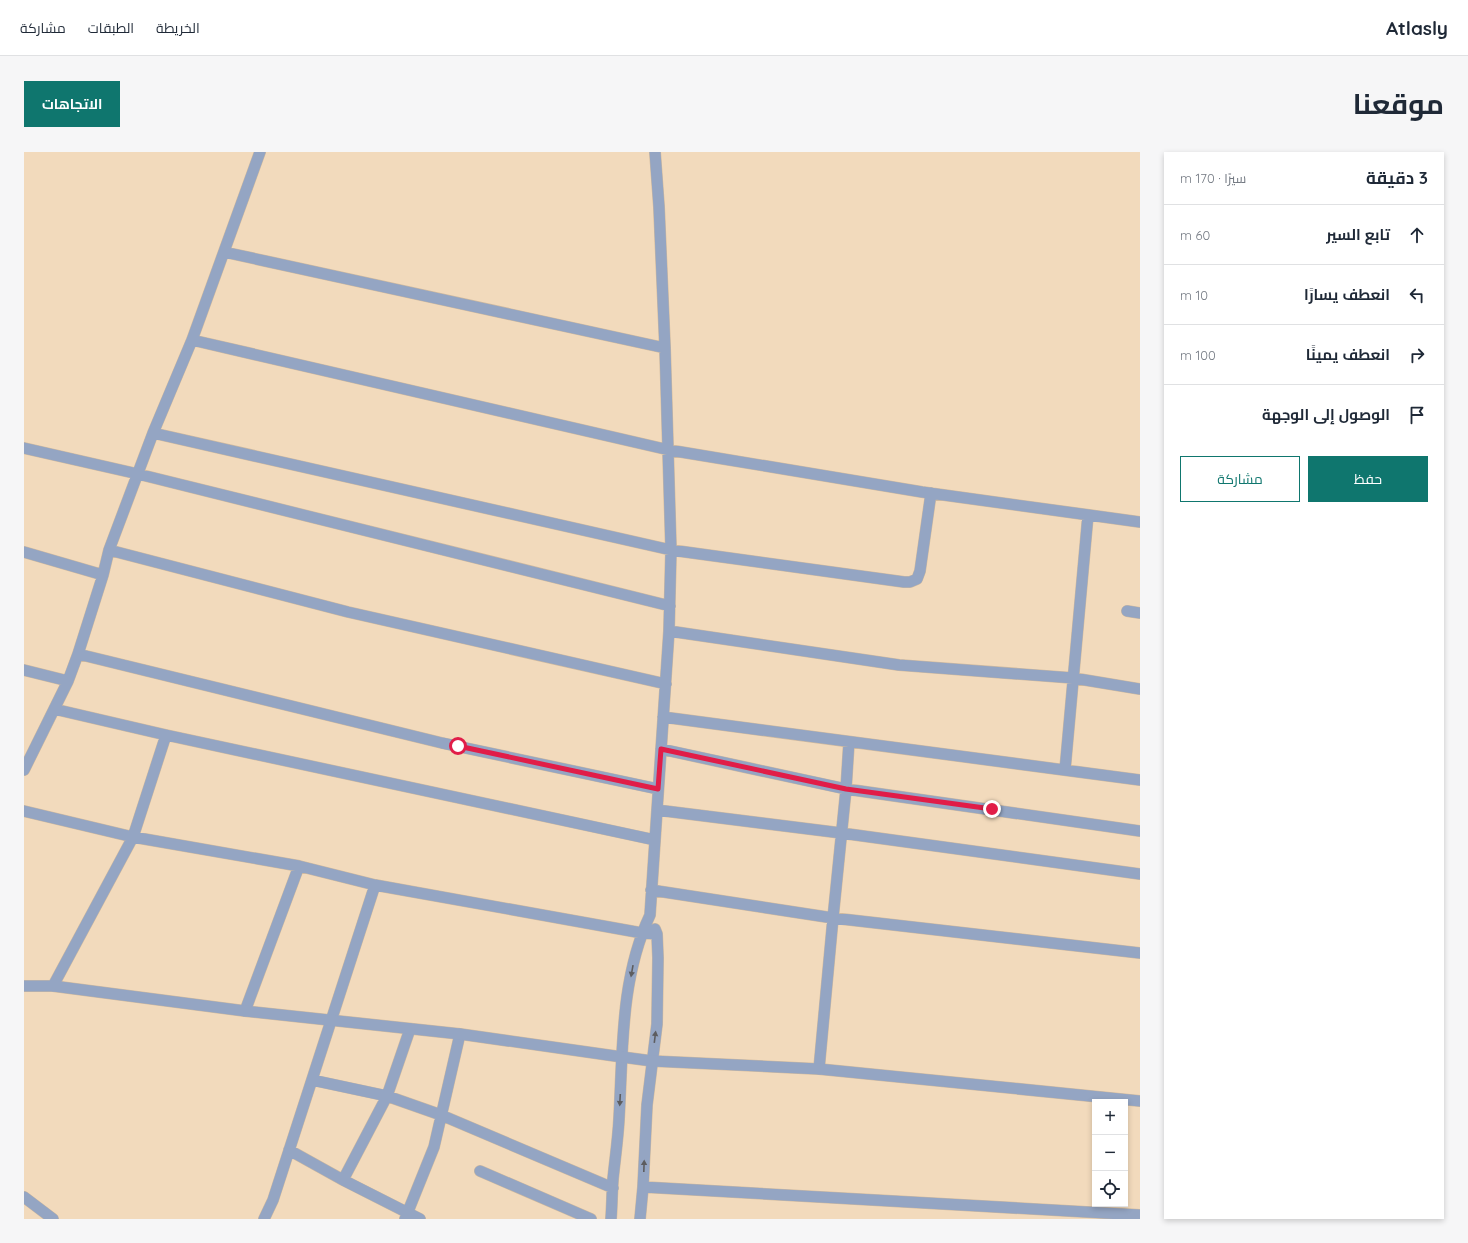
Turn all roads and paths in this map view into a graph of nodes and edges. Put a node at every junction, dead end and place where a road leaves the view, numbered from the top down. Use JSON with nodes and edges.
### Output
{"nodes":[{"id":1,"x":260,"y":152,"type":"edge"},
{"id":2,"x":656,"y":152,"type":"edge"},
{"id":3,"x":224,"y":252,"type":"junction"},
{"id":4,"x":192,"y":340,"type":"junction"},
{"id":5,"x":665,"y":348,"type":"junction"},
{"id":6,"x":153,"y":433,"type":"junction"},
{"id":7,"x":24,"y":448,"type":"edge"},
{"id":8,"x":669,"y":450,"type":"junction"},
{"id":9,"x":138,"y":474,"type":"junction"},
{"id":10,"x":931,"y":493,"type":"junction"},
{"id":11,"x":1088,"y":515,"type":"junction"},
{"id":12,"x":1140,"y":522,"type":"edge"},
{"id":13,"x":109,"y":550,"type":"junction"},
{"id":14,"x":671,"y":550,"type":"junction"},
{"id":15,"x":24,"y":552,"type":"edge"},
{"id":16,"x":103,"y":575,"type":"junction"},
{"id":17,"x":670,"y":606,"type":"junction"},
{"id":18,"x":1127,"y":611,"type":"dead end"},
{"id":19,"x":1140,"y":613,"type":"edge"},
{"id":20,"x":669,"y":631,"type":"junction"},
{"id":21,"x":78,"y":654,"type":"junction"},
{"id":22,"x":24,"y":670,"type":"edge"},
{"id":23,"x":1073,"y":678,"type":"junction"},
{"id":24,"x":68,"y":681,"type":"junction"},
{"id":25,"x":666,"y":684,"type":"junction"},
{"id":26,"x":1140,"y":689,"type":"edge"},
{"id":27,"x":54,"y":709,"type":"junction"},
{"id":28,"x":663,"y":717,"type":"junction"},
{"id":29,"x":166,"y":736,"type":"junction"},
{"id":30,"x":849,"y":742,"type":"junction"},
{"id":31,"x":661,"y":749,"type":"junction"},
{"id":32,"x":24,"y":770,"type":"edge"},
{"id":33,"x":1064,"y":770,"type":"junction"},
{"id":34,"x":1140,"y":780,"type":"edge"},
{"id":35,"x":658,"y":789,"type":"junction"},
{"id":36,"x":846,"y":789,"type":"junction"},
{"id":37,"x":657,"y":810,"type":"junction"},
{"id":38,"x":24,"y":811,"type":"edge"},
{"id":39,"x":1140,"y":831,"type":"edge"},
{"id":40,"x":841,"y":833,"type":"junction"},
{"id":41,"x":134,"y":837,"type":"junction"},
{"id":42,"x":654,"y":840,"type":"junction"},
{"id":43,"x":299,"y":866,"type":"junction"},
{"id":44,"x":1140,"y":874,"type":"edge"},
{"id":45,"x":375,"y":885,"type":"junction"},
{"id":46,"x":651,"y":890,"type":"junction"},
{"id":47,"x":650,"y":915,"type":"junction"},
{"id":48,"x":833,"y":918,"type":"junction"},
{"id":49,"x":642,"y":933,"type":"junction"},
{"id":50,"x":657,"y":934,"type":"junction"},
{"id":51,"x":1140,"y":953,"type":"edge"},
{"id":52,"x":24,"y":986,"type":"edge"},
{"id":53,"x":53,"y":986,"type":"junction"},
{"id":54,"x":245,"y":1011,"type":"junction"},
{"id":55,"x":331,"y":1020,"type":"junction"},
{"id":56,"x":410,"y":1029,"type":"junction"},
{"id":57,"x":460,"y":1034,"type":"junction"},
{"id":58,"x":622,"y":1058,"type":"junction"},
{"id":59,"x":652,"y":1060,"type":"junction"},
{"id":60,"x":820,"y":1069,"type":"junction"},
{"id":61,"x":312,"y":1080,"type":"junction"},
{"id":62,"x":387,"y":1096,"type":"junction"},
{"id":63,"x":1140,"y":1101,"type":"edge"},
{"id":64,"x":441,"y":1115,"type":"junction"},
{"id":65,"x":289,"y":1150,"type":"junction"},
{"id":66,"x":480,"y":1171,"type":"dead end"},
{"id":67,"x":343,"y":1180,"type":"junction"},
{"id":68,"x":643,"y":1187,"type":"junction"},
{"id":69,"x":613,"y":1188,"type":"junction"},
{"id":70,"x":24,"y":1196,"type":"edge"},
{"id":71,"x":1140,"y":1215,"type":"edge"},
{"id":72,"x":406,"y":1216,"type":"edge"},
{"id":73,"x":53,"y":1219,"type":"edge"},
{"id":74,"x":264,"y":1219,"type":"edge"},
{"id":75,"x":420,"y":1219,"type":"edge"},
{"id":76,"x":591,"y":1219,"type":"edge"},
{"id":77,"x":611,"y":1219,"type":"edge"},
{"id":78,"x":640,"y":1219,"type":"edge"}],
"edges":[{"from":1,"to":3,"type":"street"},
{"from":2,"to":5,"type":"street"},
{"from":3,"to":4,"type":"street"},
{"from":3,"to":5,"type":"street"},
{"from":4,"to":6,"type":"street"},
{"from":4,"to":8,"type":"street"},
{"from":5,"to":8,"type":"street"},
{"from":6,"to":9,"type":"street"},
{"from":6,"to":14,"type":"street"},
{"from":7,"to":9,"type":"street"},
{"from":8,"to":10,"type":"street"},
{"from":8,"to":14,"type":"street"},
{"from":9,"to":13,"type":"street"},
{"from":9,"to":17,"type":"street"},
{"from":10,"to":11,"type":"street"},
{"from":10,"to":14,"type":"street"},
{"from":11,"to":12,"type":"street"},
{"from":11,"to":23,"type":"street"},
{"from":13,"to":16,"type":"street"},
{"from":13,"to":25,"type":"street"},
{"from":14,"to":17,"type":"street"},
{"from":15,"to":16,"type":"street"},
{"from":16,"to":21,"type":"street"},
{"from":17,"to":20,"type":"street"},
{"from":18,"to":19,"type":"street"},
{"from":20,"to":23,"type":"street"},
{"from":20,"to":25,"type":"street"},
{"from":21,"to":24,"type":"street"},
{"from":21,"to":35,"type":"street"},
{"from":22,"to":24,"type":"street"},
{"from":23,"to":26,"type":"street"},
{"from":23,"to":33,"type":"street"},
{"from":24,"to":27,"type":"street"},
{"from":25,"to":28,"type":"street"},
{"from":27,"to":29,"type":"street"},
{"from":27,"to":32,"type":"street"},
{"from":28,"to":30,"type":"street"},
{"from":28,"to":31,"type":"street"},
{"from":29,"to":41,"type":"street"},
{"from":29,"to":42,"type":"street"},
{"from":30,"to":33,"type":"street"},
{"from":30,"to":36,"type":"street"},
{"from":31,"to":35,"type":"street"},
{"from":31,"to":36,"type":"street"},
{"from":33,"to":34,"type":"street"},
{"from":35,"to":37,"type":"street"},
{"from":36,"to":39,"type":"street"},
{"from":36,"to":40,"type":"street"},
{"from":37,"to":40,"type":"street"},
{"from":37,"to":42,"type":"street"},
{"from":38,"to":41,"type":"street"},
{"from":40,"to":44,"type":"street"},
{"from":40,"to":48,"type":"street"},
{"from":41,"to":43,"type":"street"},
{"from":41,"to":53,"type":"street"},
{"from":42,"to":46,"type":"street"},
{"from":43,"to":45,"type":"street"},
{"from":43,"to":54,"type":"street"},
{"from":45,"to":49,"type":"street"},
{"from":45,"to":55,"type":"street"},
{"from":46,"to":47,"type":"street"},
{"from":46,"to":48,"type":"street"},
{"from":47,"to":49,"type":"street"},
{"from":47,"to":50,"type":"street"},
{"from":48,"to":51,"type":"street"},
{"from":48,"to":60,"type":"street"},
{"from":49,"to":50,"type":"street"},
{"from":49,"to":58,"type":"street","one_way":true},
{"from":59,"to":50,"type":"street","one_way":true},
{"from":52,"to":53,"type":"street"},
{"from":53,"to":54,"type":"street"},
{"from":54,"to":55,"type":"street"},
{"from":55,"to":56,"type":"street"},
{"from":55,"to":61,"type":"street"},
{"from":56,"to":57,"type":"street"},
{"from":56,"to":62,"type":"street"},
{"from":57,"to":58,"type":"street"},
{"from":57,"to":64,"type":"street"},
{"from":58,"to":59,"type":"street"},
{"from":58,"to":69,"type":"street","one_way":true},
{"from":59,"to":60,"type":"street"},
{"from":68,"to":59,"type":"street","one_way":true},
{"from":60,"to":63,"type":"street"},
{"from":61,"to":62,"type":"street"},
{"from":61,"to":65,"type":"street"},
{"from":62,"to":64,"type":"street"},
{"from":62,"to":67,"type":"street"},
{"from":64,"to":69,"type":"street"},
{"from":64,"to":72,"type":"street"},
{"from":65,"to":67,"type":"street"},
{"from":65,"to":74,"type":"street"},
{"from":66,"to":76,"type":"street"},
{"from":67,"to":72,"type":"street"},
{"from":68,"to":71,"type":"street"},
{"from":68,"to":78,"type":"street"},
{"from":69,"to":77,"type":"street"},
{"from":70,"to":73,"type":"street"},
{"from":72,"to":75,"type":"street"}]}
